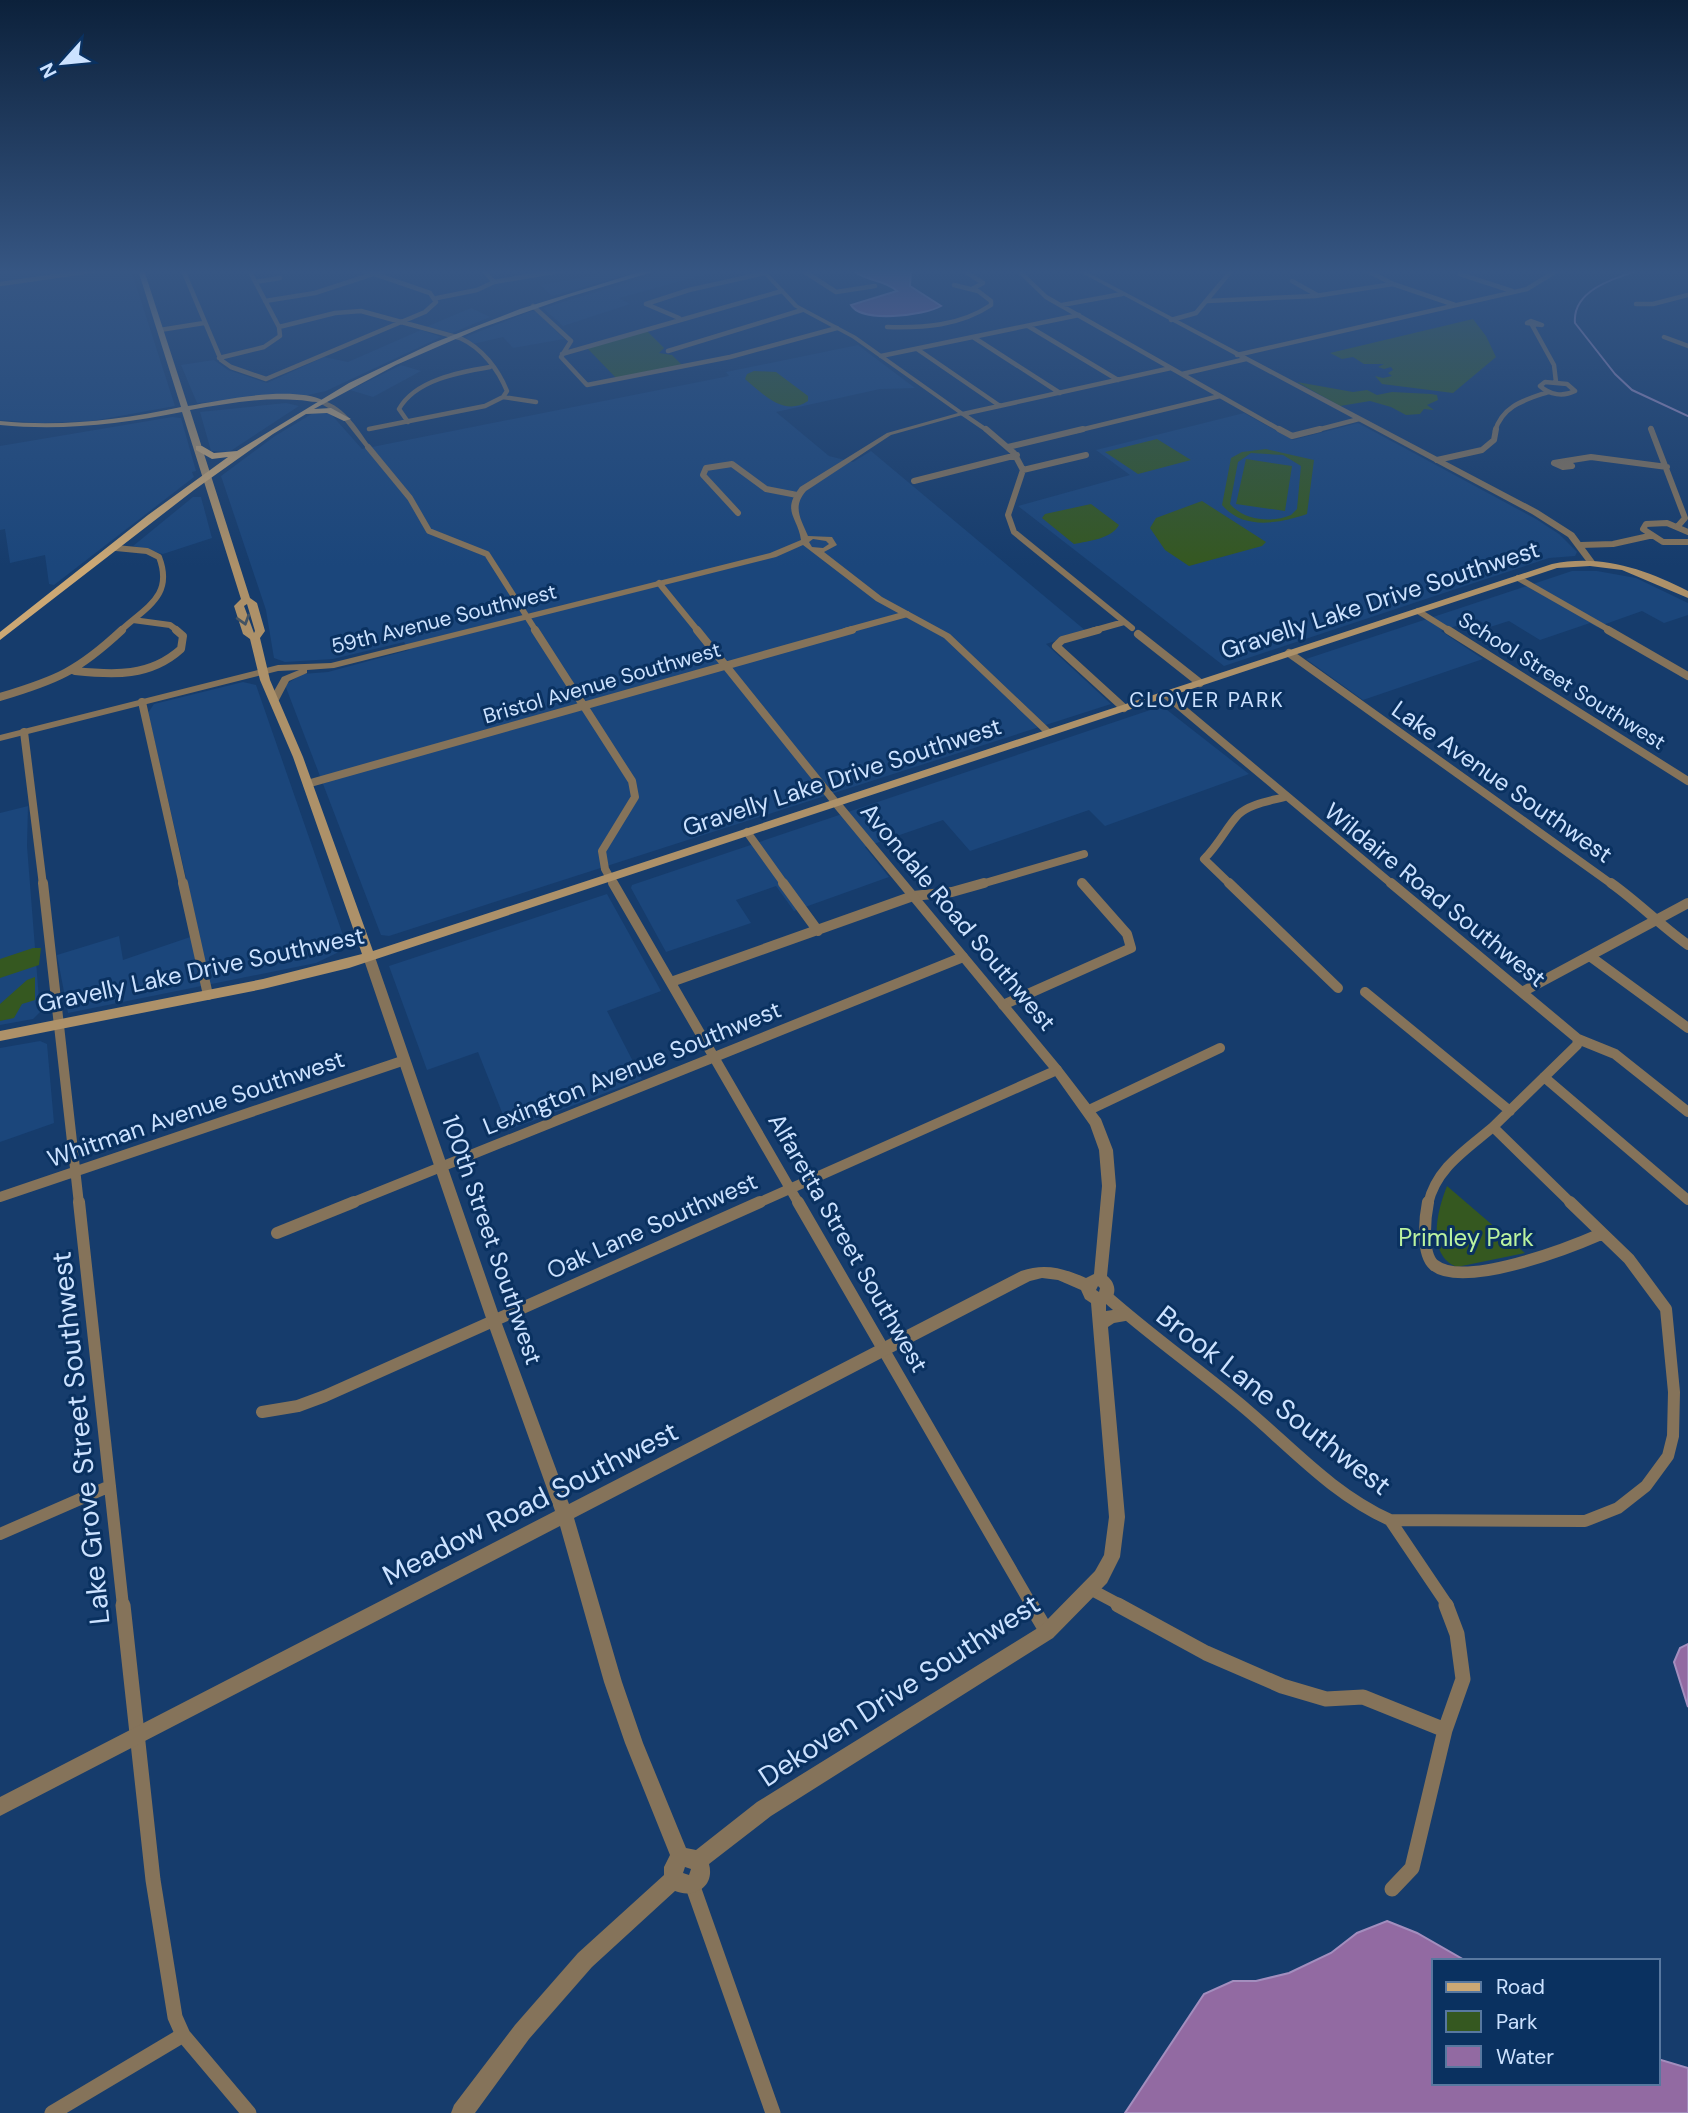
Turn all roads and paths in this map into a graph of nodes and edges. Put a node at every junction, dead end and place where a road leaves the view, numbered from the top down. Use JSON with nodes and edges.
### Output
{"nodes":[{"id":1,"x":173,"y":369,"type":"edge"},
{"id":2,"x":236,"y":369,"type":"edge"},
{"id":3,"x":293,"y":369,"type":"edge"},
{"id":4,"x":387,"y":369,"type":"edge"},
{"id":5,"x":482,"y":369,"type":"edge"},
{"id":6,"x":491,"y":369,"type":"edge"},
{"id":7,"x":571,"y":369,"type":"edge"},
{"id":8,"x":670,"y":369,"type":"edge"},
{"id":9,"x":899,"y":369,"type":"edge"},
{"id":10,"x":946,"y":369,"type":"edge"},
{"id":11,"x":1022,"y":369,"type":"edge"},
{"id":12,"x":1099,"y":369,"type":"edge"},
{"id":13,"x":1168,"y":369,"type":"edge"},
{"id":14,"x":1172,"y":369,"type":"edge"},
{"id":15,"x":1205,"y":369,"type":"edge"},
{"id":16,"x":1264,"y":369,"type":"edge"},
{"id":17,"x":1554,"y":369,"type":"edge"},
{"id":18,"x":1182,"y":374,"type":"junction"},
{"id":19,"x":1118,"y":380,"type":"junction"},
{"id":20,"x":1556,"y":382,"type":"junction"},
{"id":21,"x":1548,"y":392,"type":"junction"},
{"id":22,"x":1060,"y":393,"type":"junction"},
{"id":23,"x":1220,"y":396,"type":"junction"},
{"id":24,"x":503,"y":397,"type":"junction"},
{"id":25,"x":320,"y":401,"type":"junction"},
{"id":26,"x":536,"y":402,"type":"dead end"},
{"id":27,"x":1000,"y":406,"type":"junction"},
{"id":28,"x":186,"y":410,"type":"junction"},
{"id":29,"x":963,"y":414,"type":"junction"},
{"id":30,"x":290,"y":419,"type":"junction"},
{"id":31,"x":347,"y":419,"type":"junction"},
{"id":32,"x":1359,"y":419,"type":"junction"},
{"id":33,"x":408,"y":422,"type":"junction"},
{"id":34,"x":0,"y":423,"type":"edge"},
{"id":35,"x":1651,"y":428,"type":"dead end"},
{"id":36,"x":369,"y":429,"type":"dead end"},
{"id":37,"x":252,"y":444,"type":"junction"},
{"id":38,"x":368,"y":447,"type":"joint"},
{"id":39,"x":1008,"y":447,"type":"junction"},
{"id":40,"x":199,"y":448,"type":"junction"},
{"id":41,"x":1086,"y":455,"type":"dead end"},
{"id":42,"x":1017,"y":456,"type":"junction"},
{"id":43,"x":1437,"y":460,"type":"junction"},
{"id":44,"x":1566,"y":461,"type":"dead end"},
{"id":45,"x":1667,"y":467,"type":"junction"},
{"id":46,"x":1023,"y":470,"type":"junction"},
{"id":47,"x":208,"y":476,"type":"junction"},
{"id":48,"x":914,"y":481,"type":"dead end"},
{"id":49,"x":797,"y":495,"type":"junction"},
{"id":50,"x":738,"y":513,"type":"dead end"},
{"id":51,"x":794,"y":516,"type":"junction"},
{"id":52,"x":1678,"y":526,"type":"junction"},
{"id":53,"x":1688,"y":532,"type":"edge"},
{"id":54,"x":1649,"y":536,"type":"junction"},
{"id":55,"x":821,"y":537,"type":"junction"},
{"id":56,"x":1688,"y":542,"type":"edge"},
{"id":57,"x":1581,"y":545,"type":"junction"},
{"id":58,"x":809,"y":546,"type":"junction"},
{"id":59,"x":116,"y":548,"type":"junction"},
{"id":60,"x":831,"y":548,"type":"junction"},
{"id":61,"x":773,"y":555,"type":"joint"},
{"id":62,"x":1592,"y":563,"type":"junction"},
{"id":63,"x":847,"y":572,"type":"junction"},
{"id":64,"x":1518,"y":578,"type":"junction"},
{"id":65,"x":659,"y":583,"type":"junction"},
{"id":66,"x":1688,"y":595,"type":"edge"},
{"id":67,"x":1418,"y":611,"type":"junction"},
{"id":68,"x":907,"y":614,"type":"junction"},
{"id":69,"x":527,"y":616,"type":"junction"},
{"id":70,"x":133,"y":620,"type":"junction"},
{"id":71,"x":1124,"y":622,"type":"junction"},
{"id":72,"x":1132,"y":628,"type":"dead end"},
{"id":73,"x":1138,"y":634,"type":"dead end"},
{"id":74,"x":0,"y":638,"type":"edge"},
{"id":75,"x":1289,"y":653,"type":"junction"},
{"id":76,"x":331,"y":666,"type":"junction"},
{"id":77,"x":726,"y":666,"type":"junction"},
{"id":78,"x":75,"y":671,"type":"junction"},
{"id":79,"x":264,"y":672,"type":"junction"},
{"id":80,"x":1688,"y":676,"type":"edge"},
{"id":81,"x":1200,"y":683,"type":"junction"},
{"id":82,"x":1165,"y":694,"type":"junction"},
{"id":83,"x":0,"y":697,"type":"edge"},
{"id":84,"x":274,"y":700,"type":"junction"},
{"id":85,"x":142,"y":702,"type":"junction"},
{"id":86,"x":583,"y":705,"type":"junction"},
{"id":87,"x":1124,"y":708,"type":"junction"},
{"id":88,"x":24,"y":732,"type":"junction"},
{"id":89,"x":1048,"y":732,"type":"junction"},
{"id":90,"x":0,"y":738,"type":"edge"},
{"id":91,"x":1688,"y":781,"type":"edge"},
{"id":92,"x":307,"y":785,"type":"junction"},
{"id":93,"x":1285,"y":797,"type":"junction"},
{"id":94,"x":836,"y":803,"type":"junction"},
{"id":95,"x":747,"y":832,"type":"junction"},
{"id":96,"x":1084,"y":854,"type":"dead end"},
{"id":97,"x":610,"y":878,"type":"junction"},
{"id":98,"x":1082,"y":883,"type":"dead end"},
{"id":99,"x":914,"y":896,"type":"junction"},
{"id":100,"x":1688,"y":903,"type":"edge"},
{"id":101,"x":1654,"y":920,"type":"junction"},
{"id":102,"x":818,"y":931,"type":"junction"},
{"id":103,"x":1688,"y":945,"type":"edge"},
{"id":104,"x":369,"y":957,"type":"junction"},
{"id":105,"x":964,"y":957,"type":"junction"},
{"id":106,"x":1591,"y":957,"type":"junction"},
{"id":107,"x":671,"y":982,"type":"junction"},
{"id":108,"x":1338,"y":988,"type":"dead end"},
{"id":109,"x":1365,"y":992,"type":"dead end"},
{"id":110,"x":1522,"y":992,"type":"junction"},
{"id":111,"x":208,"y":995,"type":"junction"},
{"id":112,"x":1003,"y":1005,"type":"junction"},
{"id":113,"x":58,"y":1025,"type":"junction"},
{"id":114,"x":1688,"y":1028,"type":"edge"},
{"id":115,"x":0,"y":1036,"type":"edge"},
{"id":116,"x":1578,"y":1039,"type":"junction"},
{"id":117,"x":1220,"y":1048,"type":"dead end"},
{"id":118,"x":716,"y":1057,"type":"junction"},
{"id":119,"x":405,"y":1060,"type":"junction"},
{"id":120,"x":1057,"y":1070,"type":"junction"},
{"id":121,"x":1544,"y":1077,"type":"junction"},
{"id":122,"x":1088,"y":1110,"type":"junction"},
{"id":123,"x":1510,"y":1111,"type":"junction"},
{"id":124,"x":1688,"y":1112,"type":"edge"},
{"id":125,"x":1493,"y":1127,"type":"junction"},
{"id":126,"x":440,"y":1167,"type":"junction"},
{"id":127,"x":75,"y":1172,"type":"junction"},
{"id":128,"x":792,"y":1188,"type":"junction"},
{"id":129,"x":0,"y":1197,"type":"edge"},
{"id":130,"x":1688,"y":1200,"type":"edge"},
{"id":131,"x":277,"y":1233,"type":"dead end"},
{"id":132,"x":1601,"y":1234,"type":"junction"},
{"id":133,"x":1098,"y":1290,"type":"junction"},
{"id":134,"x":1126,"y":1315,"type":"junction"},
{"id":135,"x":494,"y":1321,"type":"junction"},
{"id":136,"x":1099,"y":1325,"type":"junction"},
{"id":137,"x":885,"y":1348,"type":"junction"},
{"id":138,"x":262,"y":1412,"type":"dead end"},
{"id":139,"x":110,"y":1486,"type":"junction"},
{"id":140,"x":565,"y":1516,"type":"junction"},
{"id":141,"x":1390,"y":1520,"type":"junction"},
{"id":142,"x":0,"y":1534,"type":"edge"},
{"id":143,"x":1090,"y":1589,"type":"junction"},
{"id":144,"x":1047,"y":1632,"type":"junction"},
{"id":145,"x":1445,"y":1730,"type":"junction"},
{"id":146,"x":137,"y":1737,"type":"junction"},
{"id":147,"x":0,"y":1807,"type":"edge"},
{"id":148,"x":689,"y":1860,"type":"junction"},
{"id":149,"x":684,"y":1881,"type":"junction"},
{"id":150,"x":1392,"y":1889,"type":"dead end"},
{"id":151,"x":183,"y":2035,"type":"junction"},
{"id":152,"x":52,"y":2113,"type":"edge"},
{"id":153,"x":249,"y":2113,"type":"edge"},
{"id":154,"x":463,"y":2113,"type":"edge"},
{"id":155,"x":773,"y":2113,"type":"edge"}],
"edges":[{"from":1,"to":28,"type":"main road","name":"100th Street Southwest"},
{"from":2,"to":3,"type":"street"},
{"from":4,"to":25,"type":"main road"},
{"from":5,"to":33,"type":"street"},
{"from":6,"to":24,"type":"street"},
{"from":7,"to":8,"type":"street"},
{"from":9,"to":29,"type":"street"},
{"from":10,"to":27,"type":"street"},
{"from":11,"to":22,"type":"street"},
{"from":12,"to":19,"type":"street"},
{"from":13,"to":19,"type":"street"},
{"from":14,"to":18,"type":"street"},
{"from":15,"to":18,"type":"street"},
{"from":16,"to":32,"type":"street"},
{"from":17,"to":20,"type":"street"},
{"from":18,"to":23,"type":"street"},
{"from":19,"to":22,"type":"street"},
{"from":20,"to":21,"type":"street"},
{"from":20,"to":21,"type":"street"},
{"from":21,"to":43,"type":"street"},
{"from":22,"to":27,"type":"street"},
{"from":23,"to":32,"type":"street"},
{"from":23,"to":39,"type":"street"},
{"from":24,"to":26,"type":"street"},
{"from":24,"to":33,"type":"street"},
{"from":25,"to":28,"type":"main road"},
{"from":25,"to":30,"type":"main road"},
{"from":25,"to":31,"type":"street"},
{"from":27,"to":29,"type":"street"},
{"from":28,"to":34,"type":"main road"},
{"from":28,"to":40,"type":"main road","name":"100th Street Southwest"},
{"from":29,"to":39,"type":"street"},
{"from":29,"to":49,"type":"street"},
{"from":30,"to":31,"type":"main road"},
{"from":30,"to":37,"type":"main road"},
{"from":31,"to":38,"type":"street"},
{"from":32,"to":43,"type":"street"},
{"from":33,"to":36,"type":"street"},
{"from":35,"to":45,"type":"street"},
{"from":37,"to":40,"type":"main road"},
{"from":37,"to":47,"type":"main road"},
{"from":38,"to":69,"type":"street"},
{"from":39,"to":42,"type":"street"},
{"from":40,"to":47,"type":"main road","name":"100th Street Southwest"},
{"from":41,"to":46,"type":"street"},
{"from":42,"to":46,"type":"street"},
{"from":42,"to":48,"type":"street"},
{"from":43,"to":57,"type":"street"},
{"from":44,"to":45,"type":"street"},
{"from":45,"to":52,"type":"street"},
{"from":46,"to":71,"type":"street"},
{"from":47,"to":59,"type":"main road"},
{"from":47,"to":79,"type":"main road","name":"100th Street Southwest"},
{"from":49,"to":50,"type":"street"},
{"from":49,"to":51,"type":"street"},
{"from":51,"to":55,"type":"street"},
{"from":51,"to":58,"type":"street"},
{"from":52,"to":53,"type":"street"},
{"from":52,"to":54,"type":"street"},
{"from":54,"to":56,"type":"street"},
{"from":54,"to":57,"type":"street"},
{"from":55,"to":58,"type":"street"},
{"from":55,"to":60,"type":"street"},
{"from":57,"to":62,"type":"street"},
{"from":58,"to":60,"type":"street"},
{"from":58,"to":61,"type":"street","name":"59th Avenue Southwest"},
{"from":58,"to":63,"type":"street"},
{"from":59,"to":70,"type":"street"},
{"from":59,"to":74,"type":"main road"},
{"from":60,"to":63,"type":"street"},
{"from":61,"to":65,"type":"street","name":"59th Avenue Southwest"},
{"from":62,"to":64,"type":"main road","name":"Gravelly Lake Drive Southwest"},
{"from":62,"to":66,"type":"main road","name":"Gravelly Lake Drive Southwest"},
{"from":63,"to":68,"type":"street"},
{"from":64,"to":67,"type":"main road","name":"Gravelly Lake Drive Southwest"},
{"from":64,"to":80,"type":"street"},
{"from":65,"to":69,"type":"street","name":"59th Avenue Southwest"},
{"from":65,"to":77,"type":"street","name":"Avondale Road Southwest"},
{"from":67,"to":75,"type":"main road","name":"Gravelly Lake Drive Southwest"},
{"from":67,"to":91,"type":"street","name":"School Street Southwest"},
{"from":68,"to":77,"type":"street","name":"Bristol Avenue Southwest"},
{"from":68,"to":89,"type":"street"},
{"from":69,"to":76,"type":"street","name":"59th Avenue Southwest"},
{"from":69,"to":86,"type":"street"},
{"from":70,"to":78,"type":"street"},
{"from":70,"to":78,"type":"street"},
{"from":71,"to":72,"type":"street"},
{"from":71,"to":87,"type":"street"},
{"from":73,"to":81,"type":"street"},
{"from":75,"to":81,"type":"main road","name":"Gravelly Lake Drive Southwest"},
{"from":75,"to":101,"type":"street","name":"Lake Avenue Southwest"},
{"from":76,"to":79,"type":"street","name":"59th Avenue Southwest"},
{"from":76,"to":84,"type":"street"},
{"from":77,"to":86,"type":"street","name":"Bristol Avenue Southwest"},
{"from":77,"to":94,"type":"street","name":"Avondale Road Southwest"},
{"from":78,"to":83,"type":"street"},
{"from":79,"to":84,"type":"main road","name":"100th Street Southwest"},
{"from":79,"to":85,"type":"street","name":"59th Avenue Southwest"},
{"from":81,"to":82,"type":"main road","name":"Gravelly Lake Drive Southwest"},
{"from":82,"to":87,"type":"main road","name":"Gravelly Lake Drive Southwest"},
{"from":82,"to":93,"type":"street","name":"Wildaire Road Southwest"},
{"from":84,"to":92,"type":"main road","name":"100th Street Southwest"},
{"from":85,"to":88,"type":"street","name":"59th Avenue Southwest"},
{"from":85,"to":111,"type":"street"},
{"from":86,"to":92,"type":"street","name":"Bristol Avenue Southwest"},
{"from":86,"to":97,"type":"street"},
{"from":87,"to":89,"type":"main road","name":"Gravelly Lake Drive Southwest"},
{"from":88,"to":90,"type":"street","name":"59th Avenue Southwest"},
{"from":88,"to":113,"type":"street","name":"Lake Grove Street Southwest"},
{"from":89,"to":94,"type":"main road","name":"Gravelly Lake Drive Southwest"},
{"from":92,"to":104,"type":"main road","name":"100th Street Southwest"},
{"from":93,"to":108,"type":"street"},
{"from":93,"to":110,"type":"street","name":"Wildaire Road Southwest"},
{"from":94,"to":95,"type":"main road","name":"Gravelly Lake Drive Southwest"},
{"from":94,"to":99,"type":"street","name":"Avondale Road Southwest"},
{"from":95,"to":97,"type":"main road","name":"Gravelly Lake Drive Southwest"},
{"from":95,"to":102,"type":"street"},
{"from":96,"to":99,"type":"street"},
{"from":97,"to":104,"type":"main road","name":"Gravelly Lake Drive Southwest"},
{"from":97,"to":107,"type":"street","name":"Alfaretta Street Southwest"},
{"from":98,"to":112,"type":"street"},
{"from":99,"to":102,"type":"street"},
{"from":99,"to":105,"type":"street","name":"Avondale Road Southwest"},
{"from":100,"to":101,"type":"street"},
{"from":101,"to":103,"type":"street","name":"Lake Avenue Southwest"},
{"from":101,"to":106,"type":"street"},
{"from":102,"to":107,"type":"street"},
{"from":104,"to":111,"type":"main road","name":"Gravelly Lake Drive Southwest"},
{"from":104,"to":119,"type":"street","name":"100th Street Southwest"},
{"from":105,"to":112,"type":"street","name":"Avondale Road Southwest"},
{"from":105,"to":118,"type":"street","name":"Lexington Avenue Southwest"},
{"from":106,"to":110,"type":"street"},
{"from":106,"to":114,"type":"street"},
{"from":107,"to":118,"type":"street","name":"Alfaretta Street Southwest"},
{"from":109,"to":123,"type":"street"},
{"from":110,"to":116,"type":"street","name":"Wildaire Road Southwest"},
{"from":111,"to":113,"type":"main road","name":"Gravelly Lake Drive Southwest"},
{"from":112,"to":120,"type":"street","name":"Avondale Road Southwest"},
{"from":113,"to":115,"type":"main road","name":"Gravelly Lake Drive Southwest"},
{"from":113,"to":127,"type":"street","name":"Lake Grove Street Southwest"},
{"from":116,"to":121,"type":"street"},
{"from":116,"to":124,"type":"street","name":"Wildaire Road Southwest"},
{"from":117,"to":122,"type":"street"},
{"from":118,"to":126,"type":"street","name":"Lexington Avenue Southwest"},
{"from":118,"to":128,"type":"street","name":"Alfaretta Street Southwest"},
{"from":119,"to":126,"type":"street","name":"100th Street Southwest"},
{"from":119,"to":127,"type":"street","name":"Whitman Avenue Southwest"},
{"from":120,"to":122,"type":"street","name":"Avondale Road Southwest"},
{"from":120,"to":128,"type":"street","name":"Oak Lane Southwest"},
{"from":121,"to":123,"type":"street"},
{"from":121,"to":130,"type":"street"},
{"from":122,"to":133,"type":"street","name":"Avondale Road Southwest"},
{"from":123,"to":125,"type":"street"},
{"from":125,"to":132,"type":"street","name":"Brook Lane Southwest"},
{"from":125,"to":132,"type":"street"},
{"from":126,"to":131,"type":"street","name":"Lexington Avenue Southwest"},
{"from":126,"to":135,"type":"street","name":"100th Street Southwest"},
{"from":127,"to":129,"type":"street","name":"Whitman Avenue Southwest"},
{"from":127,"to":139,"type":"street","name":"Lake Grove Street Southwest"},
{"from":128,"to":135,"type":"street","name":"Oak Lane Southwest"},
{"from":128,"to":137,"type":"street","name":"Alfaretta Street Southwest"},
{"from":132,"to":141,"type":"street","name":"Brook Lane Southwest"},
{"from":133,"to":134,"type":"street","name":"Brook Lane Southwest"},
{"from":133,"to":136,"type":"street","name":"Dekoven Drive Southwest"},
{"from":133,"to":137,"type":"street","name":"Meadow Road Southwest"},
{"from":134,"to":136,"type":"street"},
{"from":134,"to":141,"type":"street","name":"Brook Lane Southwest"},
{"from":135,"to":138,"type":"street","name":"Oak Lane Southwest"},
{"from":135,"to":140,"type":"street","name":"100th Street Southwest"},
{"from":136,"to":143,"type":"street","name":"Dekoven Drive Southwest"},
{"from":137,"to":140,"type":"street","name":"Meadow Road Southwest"},
{"from":137,"to":144,"type":"street","name":"Alfaretta Street Southwest"},
{"from":139,"to":142,"type":"street"},
{"from":139,"to":146,"type":"street","name":"Lake Grove Street Southwest"},
{"from":140,"to":146,"type":"street","name":"Meadow Road Southwest"},
{"from":140,"to":148,"type":"street","name":"100th Street Southwest"},
{"from":141,"to":145,"type":"street"},
{"from":143,"to":144,"type":"street","name":"Dekoven Drive Southwest"},
{"from":143,"to":145,"type":"street"},
{"from":144,"to":148,"type":"street","name":"Dekoven Drive Southwest"},
{"from":145,"to":150,"type":"street"},
{"from":146,"to":147,"type":"street","name":"Meadow Road Southwest"},
{"from":146,"to":151,"type":"street","name":"Lake Grove Street Southwest"},
{"from":148,"to":149,"type":"street"},
{"from":149,"to":154,"type":"street"},
{"from":149,"to":155,"type":"street"},
{"from":151,"to":152,"type":"street"},
{"from":151,"to":153,"type":"street","name":"Lake Grove Street Southwest"}]}
